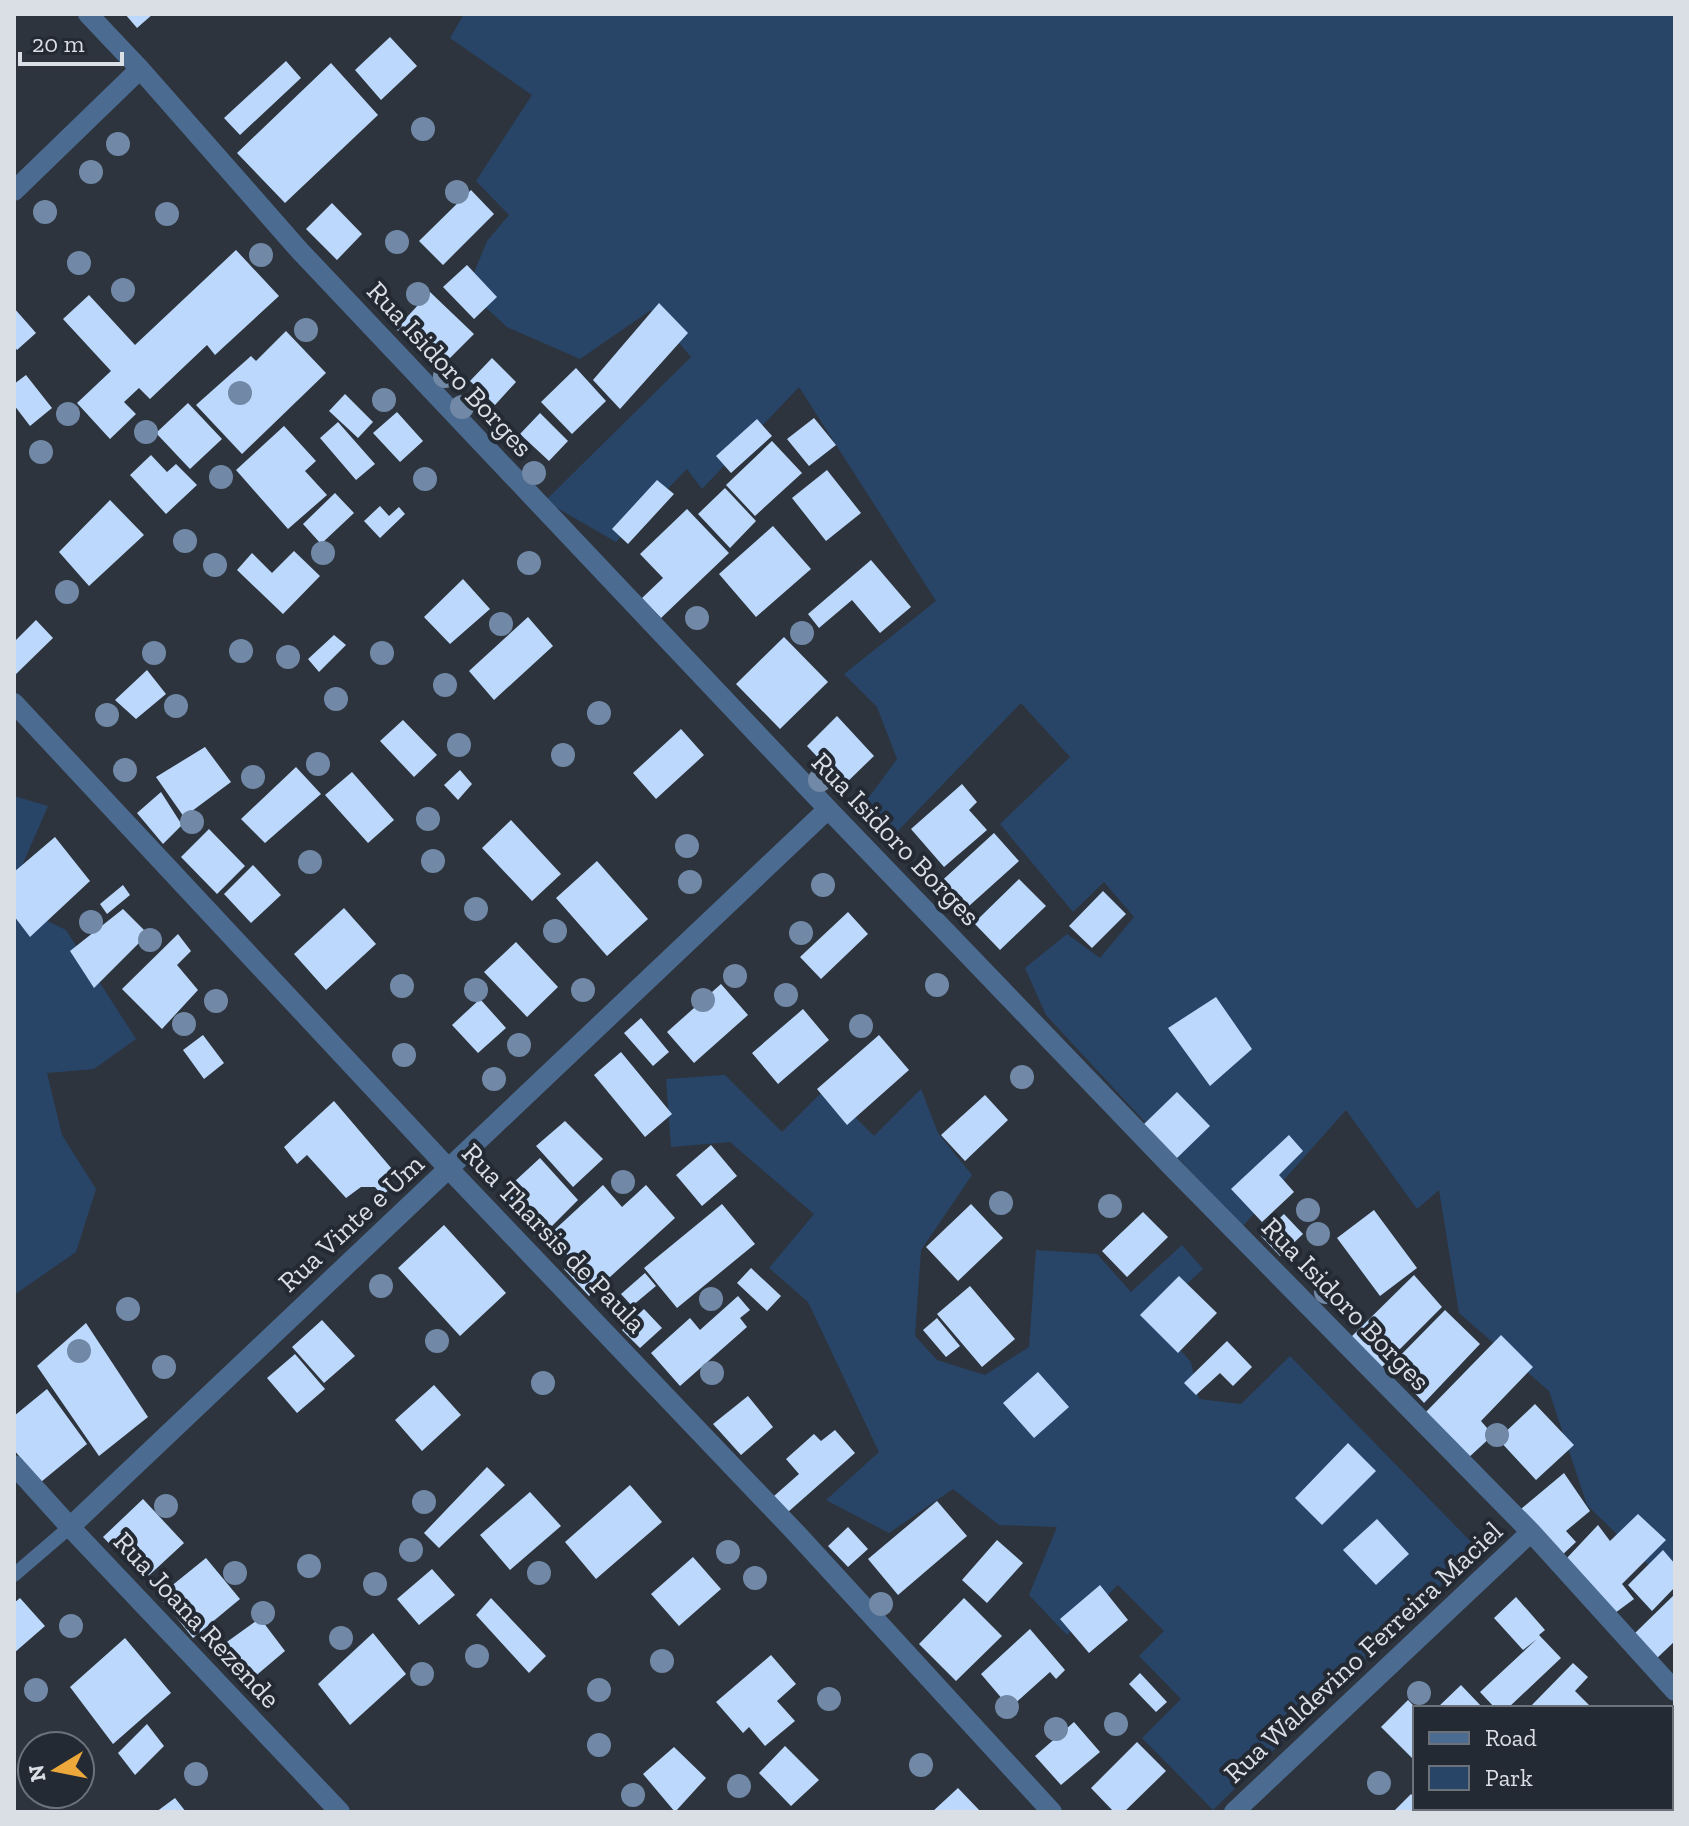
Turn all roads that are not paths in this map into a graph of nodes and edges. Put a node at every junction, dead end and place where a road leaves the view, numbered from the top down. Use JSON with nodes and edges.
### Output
{"nodes":[{"id":1,"x":88,"y":14,"type":"edge"},
{"id":2,"x":140,"y":69,"type":"junction"},
{"id":3,"x":14,"y":191,"type":"edge"},
{"id":4,"x":14,"y":703,"type":"edge"},
{"id":5,"x":828,"y":809,"type":"junction"},
{"id":6,"x":449,"y":1169,"type":"junction"},
{"id":7,"x":14,"y":1465,"type":"edge"},
{"id":8,"x":70,"y":1527,"type":"junction"},
{"id":9,"x":1531,"y":1532,"type":"junction"},
{"id":10,"x":14,"y":1575,"type":"edge"},
{"id":11,"x":1675,"y":1691,"type":"edge"},
{"id":12,"x":340,"y":1812,"type":"edge"},
{"id":13,"x":1052,"y":1812,"type":"edge"},
{"id":14,"x":1234,"y":1812,"type":"edge"}],
"edges":[{"from":1,"to":2,"type":"street","name":"Rua Isidoro Borges"},
{"from":2,"to":3,"type":"street"},
{"from":2,"to":5,"type":"street","name":"Rua Isidoro Borges"},
{"from":4,"to":6,"type":"street","name":"Rua Tharsis de Paula"},
{"from":5,"to":6,"type":"street","name":"Rua Vinte e Um"},
{"from":5,"to":9,"type":"street","name":"Rua Isidoro Borges"},
{"from":6,"to":8,"type":"street","name":"Rua Vinte e Um"},
{"from":6,"to":13,"type":"street","name":"Rua Tharsis de Paula"},
{"from":7,"to":8,"type":"street","name":"Rua Joana Rezende"},
{"from":8,"to":10,"type":"lane","name":"Rua Vinte e Um"},
{"from":8,"to":12,"type":"street","name":"Rua Joana Rezende"},
{"from":9,"to":11,"type":"street","name":"Rua Isidoro Borges"},
{"from":9,"to":14,"type":"street","name":"Rua Waldevino Ferreira Maciel"}]}
